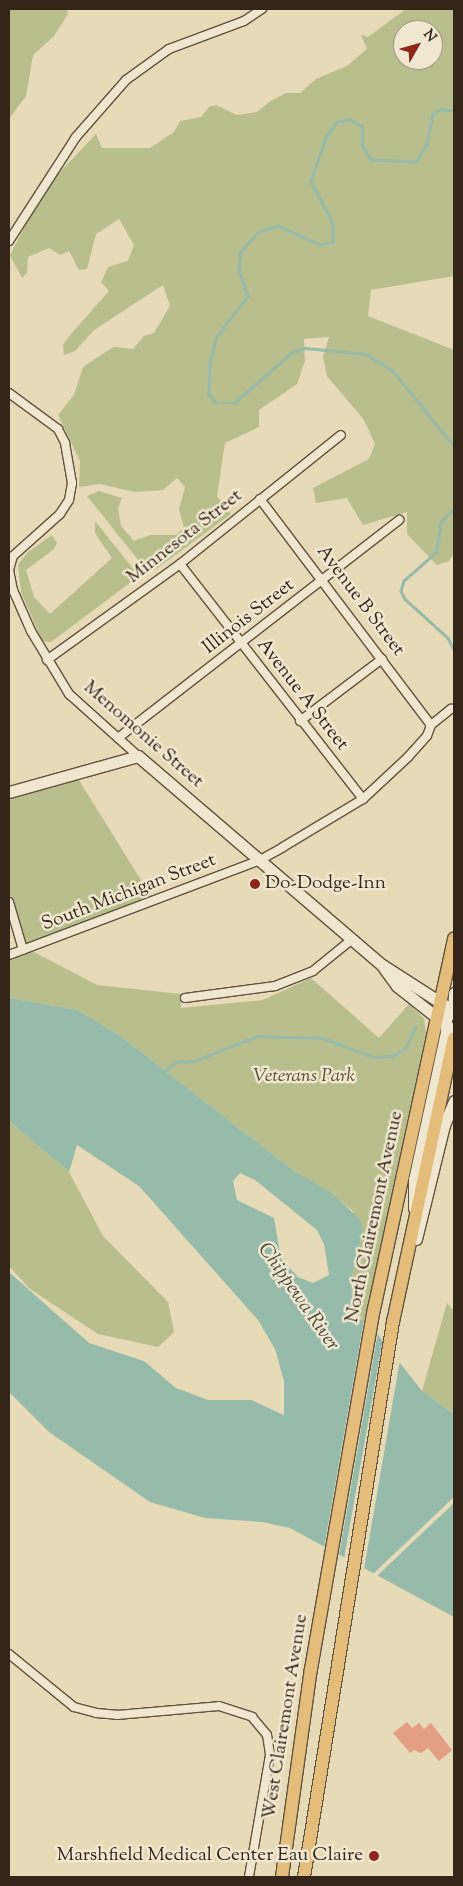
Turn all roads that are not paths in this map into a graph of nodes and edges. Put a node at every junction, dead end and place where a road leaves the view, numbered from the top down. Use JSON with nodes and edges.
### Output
{"nodes":[{"id":1,"x":262,"y":9,"type":"edge"},
{"id":2,"x":9,"y":241,"type":"edge"},
{"id":3,"x":9,"y":394,"type":"edge"},
{"id":4,"x":341,"y":435,"type":"dead end"},
{"id":5,"x":260,"y":499,"type":"junction"},
{"id":6,"x":399,"y":520,"type":"dead end"},
{"id":7,"x":180,"y":564,"type":"junction"},
{"id":8,"x":323,"y":580,"type":"junction"},
{"id":9,"x":241,"y":644,"type":"junction"},
{"id":10,"x":382,"y":659,"type":"junction"},
{"id":11,"x":47,"y":660,"type":"junction"},
{"id":12,"x":451,"y":709,"type":"dead end"},
{"id":13,"x":300,"y":721,"type":"junction"},
{"id":14,"x":431,"y":725,"type":"junction"},
{"id":15,"x":118,"y":738,"type":"junction"},
{"id":16,"x":138,"y":756,"type":"junction"},
{"id":17,"x":9,"y":792,"type":"edge"},
{"id":18,"x":363,"y":798,"type":"junction"},
{"id":19,"x":260,"y":860,"type":"junction"},
{"id":20,"x":9,"y":902,"type":"edge"},
{"id":21,"x":454,"y":939,"type":"edge"},
{"id":22,"x":352,"y":940,"type":"junction"},
{"id":23,"x":23,"y":950,"type":"junction"},
{"id":24,"x":9,"y":955,"type":"edge"},
{"id":25,"x":382,"y":965,"type":"junction"},
{"id":26,"x":454,"y":993,"type":"edge"},
{"id":27,"x":185,"y":998,"type":"dead end"},
{"id":28,"x":439,"y":1000,"type":"junction"},
{"id":29,"x":453,"y":1011,"type":"edge"},
{"id":30,"x":435,"y":1017,"type":"junction"},
{"id":31,"x":452,"y":1027,"type":"edge"},
{"id":32,"x":454,"y":1038,"type":"edge"},
{"id":33,"x":454,"y":1101,"type":"edge"},
{"id":34,"x":414,"y":1217,"type":"junction"},
{"id":35,"x":404,"y":1274,"type":"junction"},
{"id":36,"x":324,"y":1593,"type":"joint"},
{"id":37,"x":9,"y":1654,"type":"edge"},
{"id":38,"x":288,"y":1825,"type":"junction"},
{"id":39,"x":249,"y":1877,"type":"edge"},
{"id":40,"x":282,"y":1877,"type":"edge"},
{"id":41,"x":291,"y":1877,"type":"edge"},
{"id":42,"x":304,"y":1877,"type":"edge"}],
"edges":[{"from":1,"to":2,"type":"street"},
{"from":3,"to":11,"type":"street","name":"Menomonie Street"},
{"from":4,"to":5,"type":"street","name":"Minnesota Street"},
{"from":5,"to":7,"type":"street","name":"Minnesota Street"},
{"from":5,"to":8,"type":"street","name":"Avenue B Street"},
{"from":6,"to":8,"type":"street","name":"Illinois Street"},
{"from":7,"to":9,"type":"street","name":"Avenue A Street"},
{"from":7,"to":11,"type":"street","name":"Minnesota Street"},
{"from":8,"to":9,"type":"street","name":"Illinois Street"},
{"from":8,"to":10,"type":"street","name":"Avenue B Street"},
{"from":9,"to":13,"type":"street","name":"Avenue A Street"},
{"from":9,"to":15,"type":"street","name":"Illinois Street"},
{"from":10,"to":13,"type":"street"},
{"from":10,"to":14,"type":"street","name":"Avenue B Street"},
{"from":11,"to":15,"type":"street","name":"Menomonie Street"},
{"from":12,"to":14,"type":"street","name":"South Michigan Street"},
{"from":13,"to":18,"type":"street","name":"Avenue A Street"},
{"from":14,"to":18,"type":"street","name":"South Michigan Street"},
{"from":15,"to":16,"type":"street","name":"Menomonie Street"},
{"from":16,"to":17,"type":"main road"},
{"from":16,"to":19,"type":"main road","name":"Menomonie Street"},
{"from":18,"to":19,"type":"street","name":"South Michigan Street"},
{"from":19,"to":22,"type":"main road","name":"Menomonie Street"},
{"from":19,"to":23,"type":"street","name":"South Michigan Street"},
{"from":20,"to":23,"type":"street"},
{"from":21,"to":28,"type":"main road","name":"North Clairemont Avenue"},
{"from":22,"to":25,"type":"main road","name":"Menomonie Street"},
{"from":22,"to":27,"type":"street"},
{"from":23,"to":24,"type":"street","name":"South Michigan Street"},
{"from":25,"to":28,"type":"main road","name":"Menomonie Street"},
{"from":25,"to":30,"type":"main road","name":"Menomonie Street"},
{"from":26,"to":29,"type":"main road"},
{"from":28,"to":29,"type":"main road","name":"Menomonie Street"},
{"from":28,"to":30,"type":"main road","name":"North Clairemont Avenue"},
{"from":28,"to":31,"type":"main road"},
{"from":29,"to":31,"type":"main road"},
{"from":30,"to":31,"type":"main road","name":"Menomonie Street"},
{"from":30,"to":36,"type":"main road","name":"North Clairemont Avenue"},
{"from":31,"to":34,"type":"main road"},
{"from":32,"to":34,"type":"main road","name":"North Clairemont Avenue"},
{"from":33,"to":35,"type":"main road"},
{"from":34,"to":35,"type":"main road","name":"North Clairemont Avenue"},
{"from":35,"to":42,"type":"main road","name":"North Clairemont Avenue"},
{"from":36,"to":38,"type":"main road","name":"West Clairemont Avenue"},
{"from":37,"to":39,"type":"street"},
{"from":38,"to":40,"type":"main road","name":"West Clairemont Avenue"},
{"from":38,"to":41,"type":"main road"}]}
